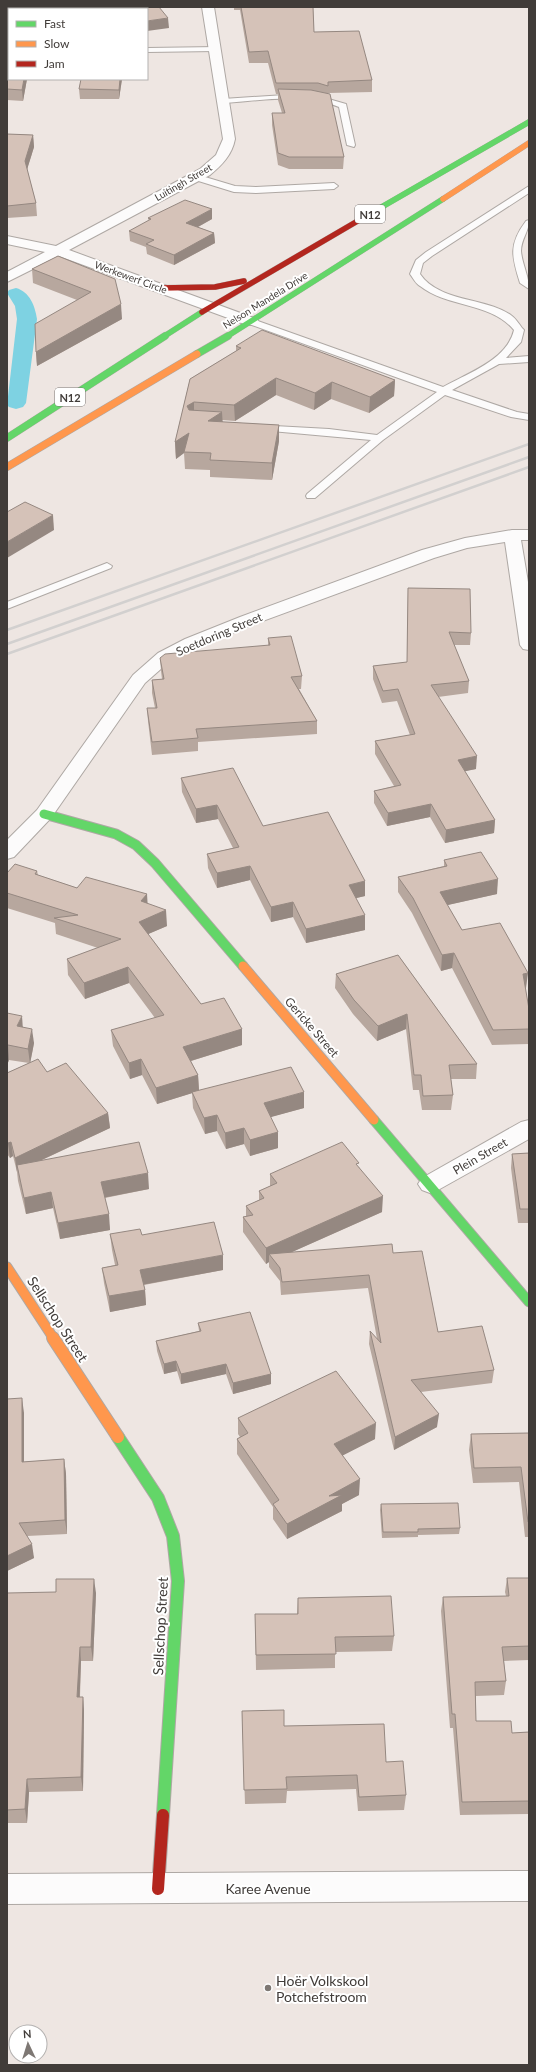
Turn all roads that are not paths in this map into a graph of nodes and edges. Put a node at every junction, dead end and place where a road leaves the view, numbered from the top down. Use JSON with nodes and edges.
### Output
{"nodes":[{"id":1,"x":208,"y":7,"type":"edge"},
{"id":2,"x":215,"y":49,"type":"junction"},
{"id":3,"x":148,"y":50,"type":"edge"},
{"id":4,"x":223,"y":101,"type":"junction"},
{"id":5,"x":529,"y":122,"type":"edge"},
{"id":6,"x":529,"y":143,"type":"edge"},
{"id":7,"x":351,"y":145,"type":"dead end"},
{"id":8,"x":525,"y":148,"type":"edge"},
{"id":9,"x":195,"y":177,"type":"junction"},
{"id":10,"x":334,"y":186,"type":"dead end"},
{"id":11,"x":529,"y":189,"type":"edge"},
{"id":12,"x":529,"y":223,"type":"edge"},
{"id":13,"x":7,"y":240,"type":"edge"},
{"id":14,"x":58,"y":251,"type":"junction"},
{"id":15,"x":262,"y":277,"type":"junction"},
{"id":16,"x":7,"y":278,"type":"edge"},
{"id":17,"x":528,"y":283,"type":"edge"},
{"id":18,"x":161,"y":288,"type":"junction"},
{"id":19,"x":211,"y":306,"type":"junction"},
{"id":20,"x":252,"y":322,"type":"junction"},
{"id":21,"x":529,"y":359,"type":"edge"},
{"id":22,"x":497,"y":362,"type":"junction"},
{"id":23,"x":444,"y":392,"type":"junction"},
{"id":24,"x":529,"y":417,"type":"edge"},
{"id":25,"x":250,"y":427,"type":"edge"},
{"id":26,"x":7,"y":438,"type":"edge"},
{"id":27,"x":379,"y":438,"type":"junction"},
{"id":28,"x":7,"y":467,"type":"edge"},
{"id":29,"x":311,"y":496,"type":"dead end"},
{"id":30,"x":521,"y":535,"type":"edge"},
{"id":31,"x":107,"y":566,"type":"dead end"},
{"id":32,"x":7,"y":606,"type":"edge"},
{"id":33,"x":529,"y":645,"type":"edge"},
{"id":34,"x":44,"y":814,"type":"junction"},
{"id":35,"x":7,"y":852,"type":"edge"},
{"id":36,"x":529,"y":1128,"type":"edge"},
{"id":37,"x":430,"y":1184,"type":"junction"},
{"id":38,"x":7,"y":1267,"type":"edge"},
{"id":39,"x":529,"y":1302,"type":"edge"},
{"id":40,"x":529,"y":1886,"type":"edge"},
{"id":41,"x":7,"y":1889,"type":"edge"},
{"id":42,"x":158,"y":1889,"type":"junction"}],
"edges":[{"from":1,"to":2,"type":"street","name":"Luitingh Street"},
{"from":2,"to":3,"type":"lane"},
{"from":2,"to":4,"type":"street","name":"Luitingh Street"},
{"from":4,"to":7,"type":"lane"},
{"from":4,"to":9,"type":"street","name":"Luitingh Street"},
{"from":5,"to":15,"type":"main road","name":"Nelson Mandela Drive","number":"N12"},
{"from":6,"to":8,"type":"main road","name":"Nelson Mandela Drive","number":"N12"},
{"from":8,"to":20,"type":"main road","name":"Nelson Mandela Drive","number":"N12"},
{"from":9,"to":10,"type":"lane"},
{"from":9,"to":14,"type":"street","name":"Luitingh Street"},
{"from":11,"to":22,"type":"lane"},
{"from":12,"to":17,"type":"lane"},
{"from":13,"to":14,"type":"street","name":"Werkewerf Circle"},
{"from":14,"to":16,"type":"street","name":"Luitingh Street"},
{"from":14,"to":18,"type":"street","name":"Werkewerf Circle"},
{"from":15,"to":18,"type":"main road"},
{"from":15,"to":19,"type":"main road","name":"Nelson Mandela Drive","number":"N12"},
{"from":18,"to":19,"type":"street","name":"Werkewerf Circle"},
{"from":19,"to":20,"type":"street","name":"Werkewerf Circle"},
{"from":19,"to":26,"type":"main road","name":"Nelson Mandela Drive","number":"N12"},
{"from":20,"to":23,"type":"lane"},
{"from":20,"to":28,"type":"main road","name":"Nelson Mandela Drive","number":"N12"},
{"from":21,"to":22,"type":"lane"},
{"from":22,"to":23,"type":"lane"},
{"from":23,"to":24,"type":"lane"},
{"from":23,"to":27,"type":"lane"},
{"from":25,"to":27,"type":"lane"},
{"from":27,"to":29,"type":"lane"},
{"from":30,"to":33,"type":"street"},
{"from":30,"to":34,"type":"street","name":"Soetdoring Street"},
{"from":31,"to":32,"type":"lane"},
{"from":34,"to":35,"type":"street","name":"Soetdoring Street"},
{"from":34,"to":37,"type":"main road","name":"Gericke Street"},
{"from":36,"to":37,"type":"street","name":"Plein Street"},
{"from":37,"to":39,"type":"main road","name":"Gericke Street"},
{"from":38,"to":42,"type":"main road","name":"Sellschop Street"},
{"from":40,"to":42,"type":"street","name":"Karee Avenue"},
{"from":41,"to":42,"type":"street","name":"Karee Avenue"}]}
